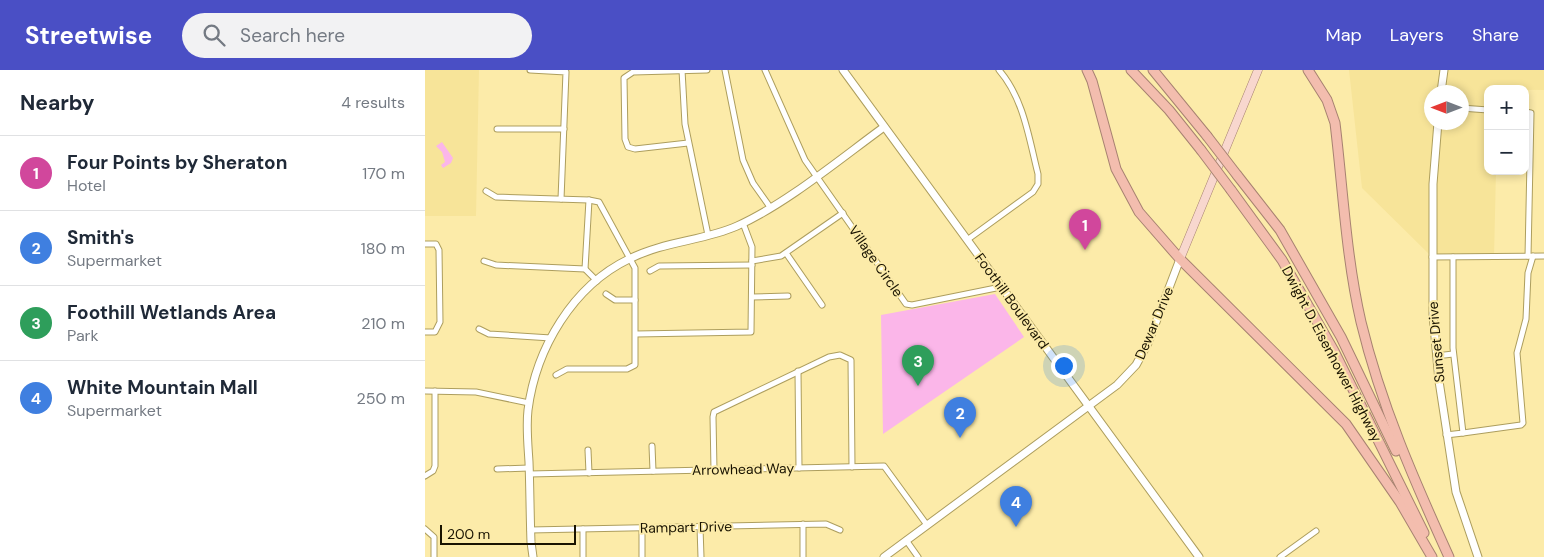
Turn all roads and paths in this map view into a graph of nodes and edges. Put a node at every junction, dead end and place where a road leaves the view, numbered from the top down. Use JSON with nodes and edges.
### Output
{"nodes":[{"id":1,"x":530,"y":70,"type":"edge"},
{"id":2,"x":682,"y":70,"type":"edge"},
{"id":3,"x":707,"y":70,"type":"edge"},
{"id":4,"x":725,"y":70,"type":"edge"},
{"id":5,"x":765,"y":70,"type":"edge"},
{"id":6,"x":843,"y":70,"type":"edge"},
{"id":7,"x":999,"y":70,"type":"edge"},
{"id":8,"x":1087,"y":70,"type":"edge"},
{"id":9,"x":1131,"y":70,"type":"edge"},
{"id":10,"x":1153,"y":70,"type":"edge"},
{"id":11,"x":1258,"y":70,"type":"edge"},
{"id":12,"x":1308,"y":70,"type":"edge"},
{"id":13,"x":1444,"y":70,"type":"edge"},
{"id":14,"x":1442,"y":85,"type":"edge"},
{"id":15,"x":1469,"y":109,"type":"edge"},
{"id":16,"x":1484,"y":110,"type":"edge"},
{"id":17,"x":885,"y":127,"type":"junction"},
{"id":18,"x":497,"y":129,"type":"dead end"},
{"id":19,"x":564,"y":129,"type":"junction"},
{"id":20,"x":1437,"y":130,"type":"edge"},
{"id":21,"x":1528,"y":130,"type":"edge"},
{"id":22,"x":688,"y":143,"type":"junction"},
{"id":23,"x":817,"y":176,"type":"junction"},
{"id":24,"x":486,"y":191,"type":"dead end"},
{"id":25,"x":561,"y":199,"type":"junction"},
{"id":26,"x":589,"y":200,"type":"junction"},
{"id":27,"x":770,"y":207,"type":"junction"},
{"id":28,"x":843,"y":213,"type":"junction"},
{"id":29,"x":743,"y":223,"type":"junction"},
{"id":30,"x":709,"y":236,"type":"junction"},
{"id":31,"x":967,"y":240,"type":"junction"},
{"id":32,"x":425,"y":244,"type":"edge"},
{"id":33,"x":786,"y":253,"type":"junction"},
{"id":34,"x":1531,"y":256,"type":"junction"},
{"id":35,"x":1544,"y":256,"type":"edge"},
{"id":36,"x":1432,"y":257,"type":"junction"},
{"id":37,"x":1453,"y":257,"type":"junction"},
{"id":38,"x":630,"y":259,"type":"junction"},
{"id":39,"x":1180,"y":259,"type":"junction"},
{"id":40,"x":484,"y":261,"type":"dead end"},
{"id":41,"x":752,"y":263,"type":"junction"},
{"id":42,"x":585,"y":269,"type":"junction"},
{"id":43,"x":650,"y":271,"type":"dead end"},
{"id":44,"x":597,"y":281,"type":"junction"},
{"id":45,"x":1001,"y":286,"type":"junction"},
{"id":46,"x":606,"y":294,"type":"dead end"},
{"id":47,"x":753,"y":296,"type":"junction"},
{"id":48,"x":788,"y":296,"type":"dead end"},
{"id":49,"x":635,"y":300,"type":"junction"},
{"id":50,"x":821,"y":305,"type":"dead end"},
{"id":51,"x":479,"y":328,"type":"dead end"},
{"id":52,"x":425,"y":332,"type":"edge"},
{"id":53,"x":636,"y":334,"type":"junction"},
{"id":54,"x":551,"y":338,"type":"junction"},
{"id":55,"x":1453,"y":354,"type":"junction"},
{"id":56,"x":1437,"y":356,"type":"junction"},
{"id":57,"x":798,"y":371,"type":"junction"},
{"id":58,"x":556,"y":375,"type":"dead end"},
{"id":59,"x":425,"y":391,"type":"edge"},
{"id":60,"x":435,"y":391,"type":"junction"},
{"id":61,"x":529,"y":403,"type":"junction"},
{"id":62,"x":1089,"y":408,"type":"junction"},
{"id":63,"x":1463,"y":433,"type":"junction"},
{"id":64,"x":1446,"y":436,"type":"junction"},
{"id":65,"x":653,"y":446,"type":"dead end"},
{"id":66,"x":589,"y":450,"type":"dead end"},
{"id":67,"x":852,"y":467,"type":"junction"},
{"id":68,"x":497,"y":468,"type":"dead end"},
{"id":69,"x":799,"y":468,"type":"junction"},
{"id":70,"x":714,"y":470,"type":"junction"},
{"id":71,"x":529,"y":471,"type":"junction"},
{"id":72,"x":653,"y":471,"type":"junction"},
{"id":73,"x":589,"y":473,"type":"junction"},
{"id":74,"x":427,"y":475,"type":"edge"},
{"id":75,"x":803,"y":524,"type":"junction"},
{"id":76,"x":927,"y":524,"type":"junction"},
{"id":77,"x":700,"y":527,"type":"junction"},
{"id":78,"x":642,"y":528,"type":"junction"},
{"id":79,"x":425,"y":529,"type":"edge"},
{"id":80,"x":583,"y":529,"type":"junction"},
{"id":81,"x":530,"y":530,"type":"junction"},
{"id":82,"x":840,"y":530,"type":"dead end"},
{"id":83,"x":1316,"y":531,"type":"dead end"},
{"id":84,"x":906,"y":540,"type":"junction"},
{"id":85,"x":434,"y":557,"type":"edge"},
{"id":86,"x":533,"y":557,"type":"edge"},
{"id":87,"x":583,"y":557,"type":"edge"},
{"id":88,"x":642,"y":557,"type":"edge"},
{"id":89,"x":701,"y":557,"type":"edge"},
{"id":90,"x":803,"y":557,"type":"edge"},
{"id":91,"x":884,"y":557,"type":"edge"},
{"id":92,"x":918,"y":557,"type":"edge"},
{"id":93,"x":1199,"y":557,"type":"edge"},
{"id":94,"x":1280,"y":557,"type":"edge"},
{"id":95,"x":1432,"y":557,"type":"edge"},
{"id":96,"x":1436,"y":557,"type":"edge"},
{"id":97,"x":1448,"y":557,"type":"edge"},
{"id":98,"x":1478,"y":557,"type":"edge"}],
"edges":[{"from":1,"to":19,"type":"street"},
{"from":2,"to":3,"type":"street"},
{"from":2,"to":22,"type":"street"},
{"from":2,"to":22,"type":"street"},
{"from":4,"to":27,"type":"street"},
{"from":5,"to":23,"type":"street"},
{"from":6,"to":17,"type":"street","name":"Foothill Boulevard"},
{"from":7,"to":31,"type":"street"},
{"from":8,"to":39,"type":"highway"},
{"from":9,"to":96,"type":"highway","name":"Dwight D. Eisenhower Highway","bridge":true},
{"from":10,"to":97,"type":"highway","name":"Dwight D. Eisenhower Highway","bridge":true},
{"from":11,"to":39,"type":"main road","name":"Dewar Drive"},
{"from":12,"to":97,"type":"highway"},
{"from":13,"to":14,"type":"street"},
{"from":15,"to":16,"type":"street"},
{"from":17,"to":23,"type":"street"},
{"from":17,"to":31,"type":"street","name":"Foothill Boulevard"},
{"from":18,"to":19,"type":"street"},
{"from":19,"to":25,"type":"street"},
{"from":20,"to":36,"type":"street","name":"Sunset Drive"},
{"from":21,"to":34,"type":"street"},
{"from":22,"to":30,"type":"street"},
{"from":23,"to":27,"type":"street"},
{"from":23,"to":28,"type":"street"},
{"from":24,"to":25,"type":"street"},
{"from":25,"to":26,"type":"street"},
{"from":26,"to":38,"type":"street"},
{"from":26,"to":42,"type":"street"},
{"from":27,"to":29,"type":"street"},
{"from":28,"to":33,"type":"street"},
{"from":28,"to":45,"type":"street","name":"Village Circle"},
{"from":29,"to":30,"type":"street"},
{"from":29,"to":41,"type":"street"},
{"from":30,"to":38,"type":"street"},
{"from":31,"to":45,"type":"street","name":"Foothill Boulevard"},
{"from":32,"to":52,"type":"street"},
{"from":33,"to":41,"type":"street"},
{"from":33,"to":50,"type":"street"},
{"from":34,"to":35,"type":"street"},
{"from":34,"to":37,"type":"street"},
{"from":34,"to":63,"type":"street"},
{"from":36,"to":37,"type":"street"},
{"from":36,"to":56,"type":"street","name":"Sunset Drive"},
{"from":37,"to":55,"type":"street"},
{"from":38,"to":44,"type":"street"},
{"from":38,"to":49,"type":"street"},
{"from":39,"to":62,"type":"street","name":"Dewar Drive"},
{"from":39,"to":95,"type":"highway"},
{"from":40,"to":42,"type":"street"},
{"from":41,"to":43,"type":"street"},
{"from":41,"to":47,"type":"street"},
{"from":42,"to":44,"type":"street"},
{"from":44,"to":54,"type":"street"},
{"from":45,"to":62,"type":"street","name":"Foothill Boulevard"},
{"from":46,"to":49,"type":"street"},
{"from":47,"to":48,"type":"street"},
{"from":47,"to":53,"type":"street"},
{"from":49,"to":53,"type":"street"},
{"from":51,"to":54,"type":"street"},
{"from":53,"to":58,"type":"street"},
{"from":54,"to":61,"type":"street"},
{"from":55,"to":56,"type":"street"},
{"from":55,"to":63,"type":"street"},
{"from":56,"to":64,"type":"street","name":"Sunset Drive"},
{"from":57,"to":67,"type":"street"},
{"from":57,"to":69,"type":"street"},
{"from":57,"to":70,"type":"street"},
{"from":59,"to":60,"type":"street"},
{"from":60,"to":61,"type":"street"},
{"from":60,"to":74,"type":"street"},
{"from":61,"to":71,"type":"street"},
{"from":62,"to":76,"type":"street","name":"Dewar Drive"},
{"from":62,"to":93,"type":"street","name":"Foothill Boulevard"},
{"from":63,"to":64,"type":"street"},
{"from":64,"to":98,"type":"street","name":"Sunset Drive"},
{"from":65,"to":72,"type":"street"},
{"from":66,"to":73,"type":"street"},
{"from":67,"to":69,"type":"street","name":"Arrowhead Way"},
{"from":67,"to":76,"type":"street","name":"Arrowhead Way"},
{"from":68,"to":71,"type":"street","name":"Arrowhead Way"},
{"from":69,"to":70,"type":"street","name":"Arrowhead Way"},
{"from":70,"to":72,"type":"street","name":"Arrowhead Way"},
{"from":71,"to":73,"type":"street","name":"Arrowhead Way"},
{"from":71,"to":81,"type":"street"},
{"from":72,"to":73,"type":"street","name":"Arrowhead Way"},
{"from":75,"to":77,"type":"street","name":"Rampart Drive"},
{"from":75,"to":82,"type":"street","name":"Rampart Drive"},
{"from":75,"to":90,"type":"street"},
{"from":76,"to":84,"type":"street","name":"Dewar Drive"},
{"from":77,"to":78,"type":"street","name":"Rampart Drive"},
{"from":77,"to":89,"type":"street"},
{"from":78,"to":80,"type":"street","name":"Rampart Drive"},
{"from":78,"to":88,"type":"street"},
{"from":79,"to":85,"type":"street"},
{"from":80,"to":81,"type":"street","name":"Rampart Drive"},
{"from":80,"to":87,"type":"street"},
{"from":81,"to":86,"type":"street"},
{"from":83,"to":94,"type":"street"},
{"from":84,"to":91,"type":"street","name":"Dewar Drive"},
{"from":84,"to":92,"type":"street"}]}
